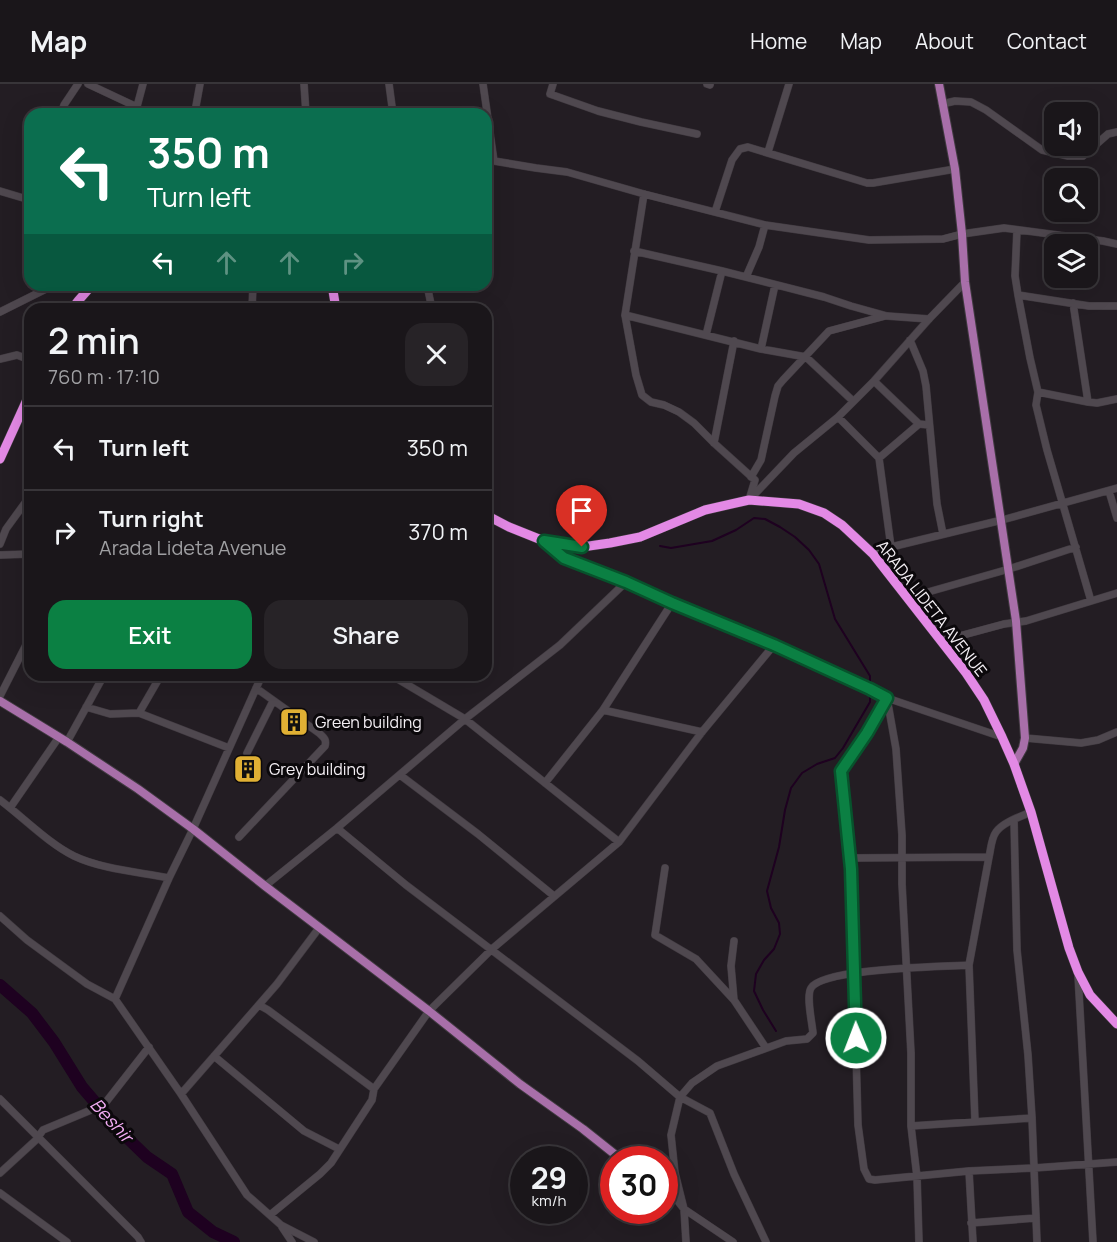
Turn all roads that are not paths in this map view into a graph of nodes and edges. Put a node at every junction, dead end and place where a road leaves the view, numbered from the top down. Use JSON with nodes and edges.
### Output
{"nodes":[{"id":1,"x":78,"y":84,"type":"edge"},
{"id":2,"x":88,"y":84,"type":"edge"},
{"id":3,"x":143,"y":84,"type":"edge"},
{"id":4,"x":200,"y":84,"type":"edge"},
{"id":5,"x":304,"y":84,"type":"edge"},
{"id":6,"x":389,"y":84,"type":"edge"},
{"id":7,"x":483,"y":84,"type":"edge"},
{"id":8,"x":553,"y":84,"type":"edge"},
{"id":9,"x":789,"y":84,"type":"edge"},
{"id":10,"x":939,"y":84,"type":"edge"},
{"id":11,"x":942,"y":104,"type":"junction"},
{"id":12,"x":63,"y":108,"type":"edge"},
{"id":13,"x":131,"y":108,"type":"edge"},
{"id":14,"x":137,"y":108,"type":"edge"},
{"id":15,"x":196,"y":108,"type":"edge"},
{"id":16,"x":306,"y":108,"type":"edge"},
{"id":17,"x":392,"y":108,"type":"edge"},
{"id":18,"x":485,"y":108,"type":"edge"},
{"id":19,"x":1117,"y":132,"type":"edge"},
{"id":20,"x":697,"y":134,"type":"dead end"},
{"id":21,"x":768,"y":152,"type":"junction"},
{"id":22,"x":492,"y":161,"type":"edge"},
{"id":23,"x":955,"y":169,"type":"junction"},
{"id":24,"x":0,"y":191,"type":"edge"},
{"id":25,"x":644,"y":194,"type":"junction"},
{"id":26,"x":24,"y":198,"type":"edge"},
{"id":27,"x":714,"y":212,"type":"junction"},
{"id":28,"x":765,"y":225,"type":"junction"},
{"id":29,"x":1017,"y":230,"type":"junction"},
{"id":30,"x":962,"y":234,"type":"junction"},
{"id":31,"x":1117,"y":244,"type":"edge"},
{"id":32,"x":634,"y":251,"type":"junction"},
{"id":33,"x":722,"y":271,"type":"junction"},
{"id":34,"x":746,"y":277,"type":"junction"},
{"id":35,"x":965,"y":282,"type":"junction"},
{"id":36,"x":775,"y":285,"type":"junction"},
{"id":37,"x":42,"y":291,"type":"edge"},
{"id":38,"x":87,"y":291,"type":"edge"},
{"id":39,"x":1018,"y":295,"type":"junction"},
{"id":40,"x":76,"y":303,"type":"edge"},
{"id":41,"x":1073,"y":303,"type":"junction"},
{"id":42,"x":1117,"y":306,"type":"edge"},
{"id":43,"x":0,"y":312,"type":"edge"},
{"id":44,"x":625,"y":315,"type":"junction"},
{"id":45,"x":887,"y":316,"type":"junction"},
{"id":46,"x":929,"y":318,"type":"junction"},
{"id":47,"x":706,"y":335,"type":"junction"},
{"id":48,"x":910,"y":340,"type":"junction"},
{"id":49,"x":734,"y":341,"type":"junction"},
{"id":50,"x":761,"y":349,"type":"junction"},
{"id":51,"x":806,"y":357,"type":"junction"},
{"id":52,"x":24,"y":358,"type":"edge"},
{"id":53,"x":0,"y":359,"type":"edge"},
{"id":54,"x":873,"y":381,"type":"junction"},
{"id":55,"x":1038,"y":392,"type":"junction"},
{"id":56,"x":1117,"y":399,"type":"edge"},
{"id":57,"x":853,"y":401,"type":"junction"},
{"id":58,"x":1088,"y":402,"type":"junction"},
{"id":59,"x":24,"y":406,"type":"edge"},
{"id":60,"x":838,"y":417,"type":"junction"},
{"id":61,"x":919,"y":424,"type":"junction"},
{"id":62,"x":929,"y":426,"type":"junction"},
{"id":63,"x":714,"y":443,"type":"junction"},
{"id":64,"x":879,"y":458,"type":"junction"},
{"id":65,"x":0,"y":459,"type":"edge"},
{"id":66,"x":751,"y":477,"type":"junction"},
{"id":67,"x":1117,"y":488,"type":"edge"},
{"id":68,"x":1109,"y":491,"type":"junction"},
{"id":69,"x":749,"y":500,"type":"junction"},
{"id":70,"x":1063,"y":503,"type":"junction"},
{"id":71,"x":24,"y":504,"type":"edge"},
{"id":72,"x":492,"y":518,"type":"edge"},
{"id":73,"x":1117,"y":518,"type":"edge"},
{"id":74,"x":1002,"y":520,"type":"junction"},
{"id":75,"x":943,"y":534,"type":"junction"},
{"id":76,"x":544,"y":541,"type":"junction"},
{"id":77,"x":0,"y":543,"type":"edge"},
{"id":78,"x":891,"y":547,"type":"junction"},
{"id":79,"x":1076,"y":547,"type":"junction"},
{"id":80,"x":24,"y":554,"type":"edge"},
{"id":81,"x":873,"y":554,"type":"junction"},
{"id":82,"x":0,"y":555,"type":"edge"},
{"id":83,"x":1009,"y":569,"type":"junction"},
{"id":84,"x":626,"y":582,"type":"junction"},
{"id":85,"x":1117,"y":593,"type":"edge"},
{"id":86,"x":907,"y":598,"type":"junction"},
{"id":87,"x":1091,"y":601,"type":"junction"},
{"id":88,"x":672,"y":603,"type":"junction"},
{"id":89,"x":1016,"y":621,"type":"junction"},
{"id":90,"x":940,"y":641,"type":"junction"},
{"id":91,"x":774,"y":645,"type":"junction"},
{"id":92,"x":24,"y":649,"type":"edge"},
{"id":93,"x":101,"y":681,"type":"edge"},
{"id":94,"x":158,"y":681,"type":"edge"},
{"id":95,"x":259,"y":681,"type":"edge"},
{"id":96,"x":401,"y":681,"type":"edge"},
{"id":97,"x":256,"y":688,"type":"junction"},
{"id":98,"x":0,"y":696,"type":"edge"},
{"id":99,"x":887,"y":698,"type":"junction"},
{"id":100,"x":273,"y":700,"type":"junction"},
{"id":101,"x":0,"y":701,"type":"edge"},
{"id":102,"x":86,"y":707,"type":"junction"},
{"id":103,"x":603,"y":710,"type":"junction"},
{"id":104,"x":139,"y":713,"type":"junction"},
{"id":105,"x":465,"y":719,"type":"junction"},
{"id":106,"x":702,"y":732,"type":"junction"},
{"id":107,"x":1117,"y":732,"type":"edge"},
{"id":108,"x":1002,"y":736,"type":"junction"},
{"id":109,"x":59,"y":737,"type":"junction"},
{"id":110,"x":1025,"y":738,"type":"junction"},
{"id":111,"x":68,"y":742,"type":"junction"},
{"id":112,"x":229,"y":748,"type":"junction"},
{"id":113,"x":247,"y":753,"type":"dead end"},
{"id":114,"x":1014,"y":764,"type":"junction"},
{"id":115,"x":400,"y":775,"type":"junction"},
{"id":116,"x":545,"y":783,"type":"junction"},
{"id":117,"x":0,"y":800,"type":"edge"},
{"id":118,"x":10,"y":808,"type":"junction"},
{"id":119,"x":1031,"y":812,"type":"junction"},
{"id":120,"x":1014,"y":820,"type":"junction"},
{"id":121,"x":337,"y":828,"type":"junction"},
{"id":122,"x":193,"y":829,"type":"junction"},
{"id":123,"x":239,"y":837,"type":"dead end"},
{"id":124,"x":619,"y":842,"type":"junction"},
{"id":125,"x":902,"y":856,"type":"junction"},
{"id":126,"x":989,"y":857,"type":"junction"},
{"id":127,"x":851,"y":858,"type":"junction"},
{"id":128,"x":664,"y":868,"type":"dead end"},
{"id":129,"x":169,"y":878,"type":"junction"},
{"id":130,"x":265,"y":886,"type":"junction"},
{"id":131,"x":554,"y":896,"type":"junction"},
{"id":132,"x":0,"y":916,"type":"edge"},
{"id":133,"x":320,"y":928,"type":"junction"},
{"id":134,"x":734,"y":941,"type":"dead end"},
{"id":135,"x":492,"y":950,"type":"junction"},
{"id":136,"x":969,"y":965,"type":"junction"},
{"id":137,"x":906,"y":968,"type":"junction"},
{"id":138,"x":1078,"y":972,"type":"junction"},
{"id":139,"x":855,"y":973,"type":"junction"},
{"id":140,"x":115,"y":999,"type":"junction"},
{"id":141,"x":734,"y":1000,"type":"junction"},
{"id":142,"x":259,"y":1005,"type":"junction"},
{"id":143,"x":429,"y":1011,"type":"junction"},
{"id":144,"x":1117,"y":1024,"type":"edge"},
{"id":145,"x":149,"y":1047,"type":"junction"},
{"id":146,"x":766,"y":1048,"type":"junction"},
{"id":147,"x":214,"y":1056,"type":"junction"},
{"id":148,"x":374,"y":1089,"type":"junction"},
{"id":149,"x":181,"y":1095,"type":"junction"},
{"id":150,"x":680,"y":1097,"type":"junction"},
{"id":151,"x":0,"y":1099,"type":"edge"},
{"id":152,"x":1032,"y":1118,"type":"junction"},
{"id":153,"x":975,"y":1120,"type":"junction"},
{"id":154,"x":911,"y":1126,"type":"junction"},
{"id":155,"x":39,"y":1137,"type":"junction"},
{"id":156,"x":604,"y":1146,"type":"edge"},
{"id":157,"x":339,"y":1149,"type":"junction"},
{"id":158,"x":1117,"y":1162,"type":"edge"},
{"id":159,"x":1089,"y":1164,"type":"junction"},
{"id":160,"x":1035,"y":1168,"type":"junction"},
{"id":161,"x":969,"y":1171,"type":"junction"},
{"id":162,"x":0,"y":1173,"type":"edge"},
{"id":163,"x":917,"y":1177,"type":"junction"},
{"id":164,"x":0,"y":1193,"type":"edge"},
{"id":165,"x":678,"y":1201,"type":"edge"},
{"id":166,"x":684,"y":1209,"type":"junction"},
{"id":167,"x":270,"y":1215,"type":"junction"},
{"id":168,"x":1036,"y":1218,"type":"junction"},
{"id":169,"x":971,"y":1223,"type":"junction"},
{"id":170,"x":281,"y":1224,"type":"junction"},
{"id":171,"x":67,"y":1242,"type":"edge"},
{"id":172,"x":141,"y":1242,"type":"edge"},
{"id":173,"x":292,"y":1242,"type":"edge"},
{"id":174,"x":314,"y":1242,"type":"edge"},
{"id":175,"x":686,"y":1242,"type":"edge"},
{"id":176,"x":733,"y":1242,"type":"edge"},
{"id":177,"x":766,"y":1242,"type":"edge"},
{"id":178,"x":919,"y":1242,"type":"edge"},
{"id":179,"x":973,"y":1242,"type":"edge"},
{"id":180,"x":1037,"y":1242,"type":"edge"},
{"id":181,"x":1094,"y":1242,"type":"edge"}],
"edges":[{"from":1,"to":12,"type":"street"},
{"from":2,"to":13,"type":"street"},
{"from":3,"to":14,"type":"street"},
{"from":4,"to":15,"type":"street"},
{"from":5,"to":16,"type":"street"},
{"from":6,"to":17,"type":"street"},
{"from":7,"to":18,"type":"street"},
{"from":8,"to":20,"type":"street"},
{"from":9,"to":21,"type":"street"},
{"from":10,"to":11,"type":"main road"},
{"from":11,"to":19,"type":"street"},
{"from":11,"to":23,"type":"main road"},
{"from":21,"to":23,"type":"street"},
{"from":21,"to":27,"type":"street"},
{"from":22,"to":25,"type":"street"},
{"from":23,"to":30,"type":"main road"},
{"from":24,"to":26,"type":"street"},
{"from":25,"to":27,"type":"street"},
{"from":25,"to":32,"type":"street"},
{"from":27,"to":28,"type":"street"},
{"from":28,"to":30,"type":"street"},
{"from":28,"to":34,"type":"street"},
{"from":29,"to":30,"type":"street"},
{"from":29,"to":31,"type":"street"},
{"from":29,"to":39,"type":"street"},
{"from":30,"to":35,"type":"main road"},
{"from":32,"to":33,"type":"street"},
{"from":32,"to":44,"type":"street"},
{"from":33,"to":34,"type":"street"},
{"from":33,"to":47,"type":"street"},
{"from":34,"to":36,"type":"street"},
{"from":35,"to":46,"type":"street"},
{"from":35,"to":74,"type":"main road"},
{"from":36,"to":45,"type":"street"},
{"from":36,"to":50,"type":"street"},
{"from":37,"to":43,"type":"street"},
{"from":38,"to":40,"type":"highway"},
{"from":39,"to":41,"type":"street"},
{"from":39,"to":55,"type":"street"},
{"from":41,"to":42,"type":"street"},
{"from":41,"to":58,"type":"street"},
{"from":44,"to":47,"type":"street"},
{"from":44,"to":63,"type":"street"},
{"from":45,"to":46,"type":"street"},
{"from":45,"to":51,"type":"street"},
{"from":46,"to":48,"type":"street"},
{"from":47,"to":49,"type":"street"},
{"from":48,"to":54,"type":"street"},
{"from":48,"to":62,"type":"street"},
{"from":49,"to":50,"type":"street"},
{"from":49,"to":63,"type":"street"},
{"from":50,"to":51,"type":"street"},
{"from":51,"to":57,"type":"street"},
{"from":51,"to":66,"type":"street"},
{"from":52,"to":53,"type":"street"},
{"from":54,"to":57,"type":"street"},
{"from":54,"to":61,"type":"street"},
{"from":55,"to":58,"type":"street"},
{"from":55,"to":70,"type":"street"},
{"from":56,"to":58,"type":"street"},
{"from":57,"to":60,"type":"street"},
{"from":59,"to":65,"type":"highway"},
{"from":60,"to":64,"type":"street"},
{"from":60,"to":69,"type":"street"},
{"from":61,"to":62,"type":"street"},
{"from":61,"to":64,"type":"street"},
{"from":62,"to":75,"type":"street"},
{"from":63,"to":66,"type":"street"},
{"from":64,"to":78,"type":"street"},
{"from":66,"to":69,"type":"street"},
{"from":67,"to":68,"type":"street"},
{"from":68,"to":70,"type":"street"},
{"from":68,"to":73,"type":"street"},
{"from":69,"to":76,"type":"highway","name":"ARADA LIDETA AVENUE"},
{"from":69,"to":81,"type":"highway","name":"ARADA LIDETA AVENUE"},
{"from":70,"to":74,"type":"street"},
{"from":70,"to":79,"type":"street"},
{"from":71,"to":77,"type":"street"},
{"from":72,"to":76,"type":"highway","name":"ARADA LIDETA AVENUE"},
{"from":74,"to":75,"type":"street"},
{"from":74,"to":83,"type":"main road"},
{"from":75,"to":78,"type":"street"},
{"from":76,"to":84,"type":"street"},
{"from":78,"to":81,"type":"street"},
{"from":79,"to":83,"type":"street"},
{"from":79,"to":87,"type":"street"},
{"from":80,"to":82,"type":"street"},
{"from":81,"to":86,"type":"highway","name":"ARADA LIDETA AVENUE"},
{"from":83,"to":86,"type":"street"},
{"from":83,"to":89,"type":"main road"},
{"from":84,"to":88,"type":"street"},
{"from":84,"to":105,"type":"street"},
{"from":85,"to":87,"type":"street"},
{"from":86,"to":90,"type":"highway","name":"ARADA LIDETA AVENUE"},
{"from":87,"to":89,"type":"street"},
{"from":88,"to":91,"type":"street"},
{"from":88,"to":103,"type":"street"},
{"from":89,"to":90,"type":"street"},
{"from":89,"to":110,"type":"main road"},
{"from":90,"to":108,"type":"highway","name":"ARADA LIDETA AVENUE"},
{"from":91,"to":99,"type":"street"},
{"from":91,"to":106,"type":"street"},
{"from":92,"to":98,"type":"street"},
{"from":93,"to":102,"type":"street"},
{"from":94,"to":104,"type":"street"},
{"from":95,"to":97,"type":"street"},
{"from":96,"to":105,"type":"street"},
{"from":97,"to":100,"type":"street"},
{"from":97,"to":112,"type":"street"},
{"from":99,"to":108,"type":"street"},
{"from":99,"to":125,"type":"street"},
{"from":99,"to":127,"type":"street"},
{"from":100,"to":113,"type":"street"},
{"from":100,"to":123,"type":"street"},
{"from":101,"to":109,"type":"main road"},
{"from":102,"to":104,"type":"street"},
{"from":102,"to":111,"type":"street"},
{"from":103,"to":106,"type":"street"},
{"from":103,"to":116,"type":"street"},
{"from":104,"to":112,"type":"street"},
{"from":105,"to":115,"type":"street"},
{"from":105,"to":116,"type":"street"},
{"from":106,"to":124,"type":"street"},
{"from":107,"to":110,"type":"street"},
{"from":108,"to":114,"type":"highway","name":"ARADA LIDETA AVENUE"},
{"from":109,"to":111,"type":"main road"},
{"from":109,"to":118,"type":"street"},
{"from":110,"to":114,"type":"main road"},
{"from":111,"to":122,"type":"main road"},
{"from":112,"to":122,"type":"street"},
{"from":114,"to":119,"type":"highway","name":"ARADA LIDETA AVENUE"},
{"from":115,"to":121,"type":"street"},
{"from":115,"to":131,"type":"street"},
{"from":116,"to":124,"type":"street"},
{"from":117,"to":118,"type":"street"},
{"from":118,"to":129,"type":"street"},
{"from":119,"to":120,"type":"street"},
{"from":119,"to":138,"type":"highway","name":"ARADA LIDETA AVENUE"},
{"from":120,"to":126,"type":"street"},
{"from":120,"to":152,"type":"street"},
{"from":121,"to":130,"type":"street"},
{"from":121,"to":135,"type":"street"},
{"from":122,"to":129,"type":"street"},
{"from":122,"to":130,"type":"main road"},
{"from":124,"to":131,"type":"street"},
{"from":125,"to":126,"type":"street"},
{"from":125,"to":127,"type":"street"},
{"from":125,"to":137,"type":"street"},
{"from":126,"to":136,"type":"street"},
{"from":127,"to":139,"type":"street"},
{"from":128,"to":141,"type":"street"},
{"from":129,"to":140,"type":"street"},
{"from":130,"to":133,"type":"main road"},
{"from":131,"to":135,"type":"street"},
{"from":132,"to":140,"type":"street"},
{"from":133,"to":142,"type":"street"},
{"from":133,"to":143,"type":"main road"},
{"from":134,"to":141,"type":"street"},
{"from":135,"to":143,"type":"street"},
{"from":135,"to":150,"type":"street"},
{"from":136,"to":137,"type":"street"},
{"from":136,"to":153,"type":"street"},
{"from":137,"to":139,"type":"street"},
{"from":137,"to":154,"type":"street"},
{"from":138,"to":144,"type":"highway","name":"ARADA LIDETA AVENUE"},
{"from":138,"to":159,"type":"street"},
{"from":139,"to":146,"type":"street"},
{"from":139,"to":163,"type":"street"},
{"from":140,"to":145,"type":"street"},
{"from":141,"to":146,"type":"street"},
{"from":142,"to":147,"type":"street"},
{"from":142,"to":148,"type":"street"},
{"from":143,"to":148,"type":"street"},
{"from":143,"to":156,"type":"main road"},
{"from":145,"to":149,"type":"street"},
{"from":145,"to":155,"type":"street"},
{"from":146,"to":150,"type":"street"},
{"from":147,"to":149,"type":"street"},
{"from":147,"to":157,"type":"street"},
{"from":148,"to":157,"type":"street"},
{"from":149,"to":167,"type":"street"},
{"from":150,"to":166,"type":"street"},
{"from":150,"to":177,"type":"street"},
{"from":151,"to":155,"type":"street"},
{"from":152,"to":153,"type":"street"},
{"from":152,"to":160,"type":"street"},
{"from":153,"to":154,"type":"street"},
{"from":154,"to":163,"type":"street"},
{"from":155,"to":162,"type":"street"},
{"from":155,"to":172,"type":"street"},
{"from":157,"to":167,"type":"street"},
{"from":158,"to":159,"type":"street"},
{"from":159,"to":160,"type":"street"},
{"from":159,"to":181,"type":"street"},
{"from":160,"to":161,"type":"street"},
{"from":160,"to":168,"type":"street"},
{"from":161,"to":163,"type":"street"},
{"from":161,"to":169,"type":"street"},
{"from":163,"to":178,"type":"street"},
{"from":164,"to":171,"type":"street"},
{"from":165,"to":166,"type":"street"},
{"from":166,"to":175,"type":"street"},
{"from":166,"to":176,"type":"street"},
{"from":167,"to":170,"type":"street"},
{"from":168,"to":169,"type":"street"},
{"from":168,"to":180,"type":"street"},
{"from":169,"to":179,"type":"street"},
{"from":170,"to":173,"type":"street"},
{"from":170,"to":174,"type":"street"}]}
